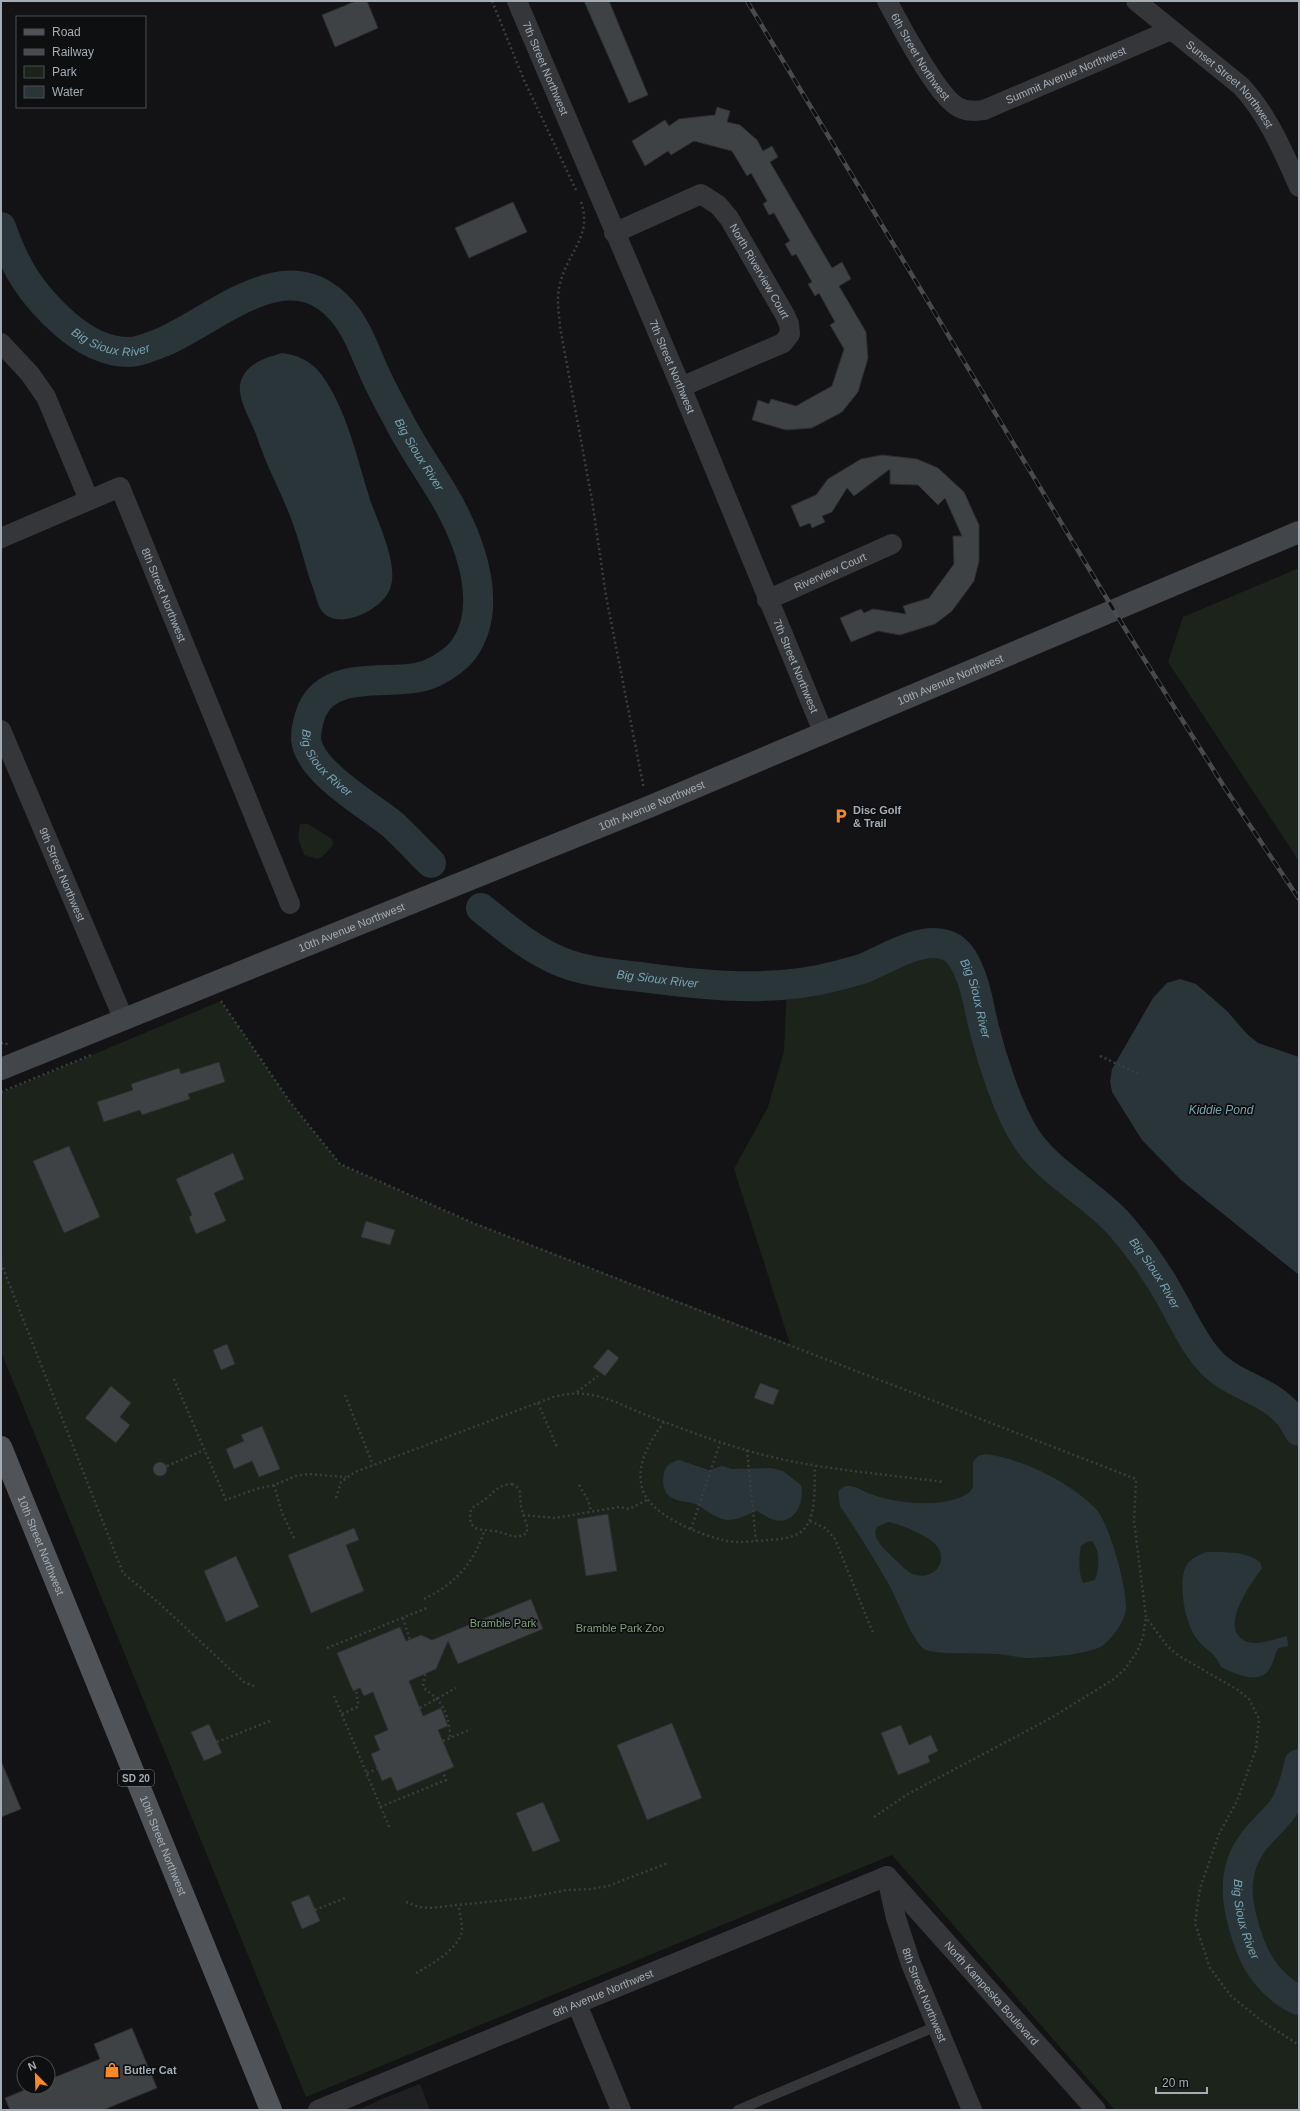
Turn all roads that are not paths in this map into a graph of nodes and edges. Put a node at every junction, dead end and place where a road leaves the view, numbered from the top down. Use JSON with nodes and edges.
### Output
{"nodes":[{"id":1,"x":517,"y":1,"type":"edge"},
{"id":2,"x":887,"y":1,"type":"edge"},
{"id":3,"x":1136,"y":1,"type":"edge"},
{"id":4,"x":1171,"y":30,"type":"junction"},
{"id":5,"x":959,"y":108,"type":"joint"},
{"id":6,"x":1299,"y":187,"type":"edge"},
{"id":7,"x":614,"y":233,"type":"junction"},
{"id":8,"x":1,"y":343,"type":"edge"},
{"id":9,"x":681,"y":387,"type":"junction"},
{"id":10,"x":89,"y":500,"type":"junction"},
{"id":11,"x":1299,"y":532,"type":"edge"},
{"id":12,"x":1,"y":538,"type":"edge"},
{"id":13,"x":892,"y":544,"type":"dead end"},
{"id":14,"x":767,"y":600,"type":"junction"},
{"id":15,"x":1,"y":730,"type":"edge"},
{"id":16,"x":824,"y":734,"type":"junction"},
{"id":17,"x":290,"y":904,"type":"dead end"},
{"id":18,"x":124,"y":1020,"type":"junction"},
{"id":19,"x":1,"y":1069,"type":"edge"},
{"id":20,"x":1,"y":1447,"type":"edge"},
{"id":21,"x":887,"y":1876,"type":"junction"},
{"id":22,"x":576,"y":2004,"type":"junction"},
{"id":23,"x":937,"y":2026,"type":"junction"},
{"id":24,"x":271,"y":2110,"type":"edge"},
{"id":25,"x":318,"y":2110,"type":"edge"},
{"id":26,"x":621,"y":2110,"type":"edge"},
{"id":27,"x":738,"y":2110,"type":"edge"},
{"id":28,"x":972,"y":2110,"type":"edge"},
{"id":29,"x":1096,"y":2110,"type":"edge"}],
"edges":[{"from":1,"to":7,"type":"street","name":"7th Street Northwest"},
{"from":2,"to":5,"type":"street","name":"6th Street Northwest"},
{"from":3,"to":4,"type":"street","name":"Sunset Street Northwest"},
{"from":4,"to":5,"type":"street","name":"Summit Avenue Northwest"},
{"from":4,"to":6,"type":"street","name":"Sunset Street Northwest"},
{"from":7,"to":9,"type":"street","name":"7th Street Northwest"},
{"from":7,"to":9,"type":"street","name":"North Riverview Court"},
{"from":8,"to":10,"type":"street"},
{"from":9,"to":14,"type":"street","name":"7th Street Northwest"},
{"from":10,"to":12,"type":"street"},
{"from":10,"to":17,"type":"street","name":"8th Street Northwest"},
{"from":11,"to":16,"type":"street","name":"10th Avenue Northwest"},
{"from":13,"to":14,"type":"street","name":"Riverview Court"},
{"from":14,"to":16,"type":"street","name":"7th Street Northwest"},
{"from":15,"to":18,"type":"street","name":"9th Street Northwest"},
{"from":16,"to":18,"type":"street","name":"10th Avenue Northwest"},
{"from":18,"to":19,"type":"street","name":"10th Avenue Northwest"},
{"from":20,"to":24,"type":"main road","name":"10th Street Northwest","number":"SD 20"},
{"from":21,"to":22,"type":"street","name":"6th Avenue Northwest"},
{"from":21,"to":23,"type":"street","name":"8th Street Northwest"},
{"from":21,"to":29,"type":"street","name":"North Kampeska Boulevard"},
{"from":22,"to":25,"type":"street","name":"6th Avenue Northwest"},
{"from":22,"to":26,"type":"street"},
{"from":23,"to":27,"type":"lane"},
{"from":23,"to":28,"type":"street","name":"8th Street Northwest"}]}
